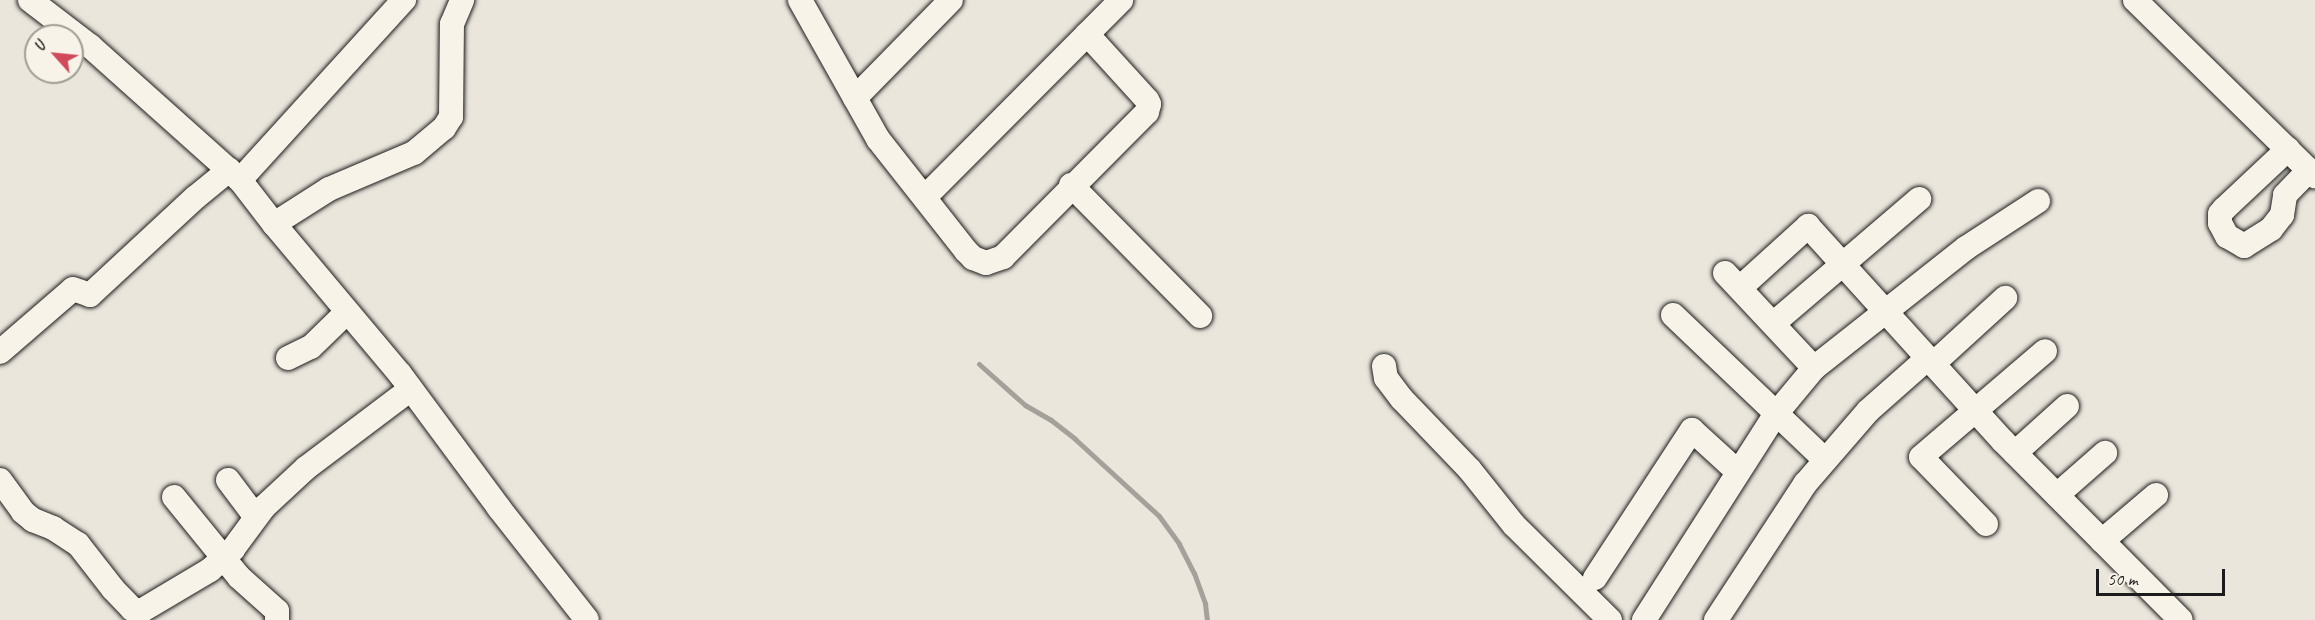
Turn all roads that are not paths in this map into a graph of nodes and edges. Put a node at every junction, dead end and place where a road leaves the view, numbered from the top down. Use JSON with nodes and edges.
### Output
{"nodes":[{"id":1,"x":30,"y":0,"type":"edge"},
{"id":2,"x":404,"y":0,"type":"edge"},
{"id":3,"x":462,"y":0,"type":"edge"},
{"id":4,"x":800,"y":0,"type":"edge"},
{"id":5,"x":951,"y":0,"type":"edge"},
{"id":6,"x":1121,"y":0,"type":"edge"},
{"id":7,"x":2134,"y":0,"type":"edge"},
{"id":8,"x":1087,"y":34,"type":"junction"},
{"id":9,"x":855,"y":98,"type":"junction"},
{"id":10,"x":2288,"y":149,"type":"junction"},
{"id":11,"x":2312,"y":173,"type":"edge"},
{"id":12,"x":235,"y":175,"type":"junction"},
{"id":13,"x":1071,"y":185,"type":"junction"},
{"id":14,"x":925,"y":197,"type":"junction"},
{"id":15,"x":1919,"y":199,"type":"dead end"},
{"id":16,"x":2038,"y":201,"type":"dead end"},
{"id":17,"x":274,"y":224,"type":"junction"},
{"id":18,"x":1842,"y":263,"type":"junction"},
{"id":19,"x":2005,"y":298,"type":"dead end"},
{"id":20,"x":347,"y":312,"type":"junction"},
{"id":21,"x":1886,"y":314,"type":"junction"},
{"id":22,"x":1673,"y":315,"type":"dead end"},
{"id":23,"x":1200,"y":316,"type":"dead end"},
{"id":24,"x":1774,"y":323,"type":"junction"},
{"id":25,"x":2045,"y":351,"type":"dead end"},
{"id":26,"x":0,"y":352,"type":"edge"},
{"id":27,"x":288,"y":358,"type":"dead end"},
{"id":28,"x":1930,"y":361,"type":"junction"},
{"id":29,"x":1384,"y":366,"type":"dead end"},
{"id":30,"x":1814,"y":368,"type":"junction"},
{"id":31,"x":411,"y":389,"type":"junction"},
{"id":32,"x":2067,"y":406,"type":"dead end"},
{"id":33,"x":1975,"y":410,"type":"junction"},
{"id":34,"x":1775,"y":415,"type":"junction"},
{"id":35,"x":2015,"y":453,"type":"junction"},
{"id":36,"x":2105,"y":453,"type":"dead end"},
{"id":37,"x":1825,"y":460,"type":"junction"},
{"id":38,"x":1738,"y":472,"type":"junction"},
{"id":39,"x":0,"y":480,"type":"edge"},
{"id":40,"x":228,"y":480,"type":"dead end"},
{"id":41,"x":2057,"y":495,"type":"junction"},
{"id":42,"x":2156,"y":495,"type":"dead end"},
{"id":43,"x":174,"y":496,"type":"dead end"},
{"id":44,"x":255,"y":516,"type":"junction"},
{"id":45,"x":1986,"y":524,"type":"dead end"},
{"id":46,"x":2102,"y":541,"type":"junction"},
{"id":47,"x":222,"y":558,"type":"junction"},
{"id":48,"x":1595,"y":578,"type":"dead end"},
{"id":49,"x":277,"y":620,"type":"edge"},
{"id":50,"x":587,"y":620,"type":"edge"},
{"id":51,"x":1610,"y":620,"type":"edge"},
{"id":52,"x":1644,"y":620,"type":"edge"},
{"id":53,"x":1716,"y":620,"type":"edge"},
{"id":54,"x":2181,"y":620,"type":"edge"}],
"edges":[{"from":1,"to":12,"type":"street"},
{"from":2,"to":12,"type":"street"},
{"from":3,"to":17,"type":"street"},
{"from":4,"to":9,"type":"street"},
{"from":5,"to":9,"type":"street"},
{"from":6,"to":8,"type":"street"},
{"from":7,"to":10,"type":"street"},
{"from":8,"to":13,"type":"street"},
{"from":8,"to":14,"type":"street"},
{"from":9,"to":14,"type":"street"},
{"from":10,"to":11,"type":"street"},
{"from":10,"to":11,"type":"street"},
{"from":12,"to":17,"type":"street"},
{"from":12,"to":26,"type":"street"},
{"from":13,"to":14,"type":"street"},
{"from":13,"to":23,"type":"street"},
{"from":15,"to":18,"type":"street"},
{"from":16,"to":21,"type":"street"},
{"from":17,"to":20,"type":"street"},
{"from":18,"to":21,"type":"street"},
{"from":18,"to":24,"type":"street"},
{"from":18,"to":24,"type":"street"},
{"from":19,"to":28,"type":"street"},
{"from":20,"to":27,"type":"street"},
{"from":20,"to":31,"type":"street"},
{"from":21,"to":28,"type":"street"},
{"from":21,"to":30,"type":"street"},
{"from":22,"to":34,"type":"street"},
{"from":24,"to":30,"type":"street"},
{"from":25,"to":33,"type":"street"},
{"from":28,"to":33,"type":"street"},
{"from":28,"to":37,"type":"street"},
{"from":29,"to":51,"type":"street"},
{"from":30,"to":34,"type":"street"},
{"from":31,"to":44,"type":"street"},
{"from":31,"to":50,"type":"street"},
{"from":32,"to":35,"type":"street"},
{"from":33,"to":35,"type":"street"},
{"from":33,"to":45,"type":"street"},
{"from":34,"to":37,"type":"street"},
{"from":34,"to":38,"type":"street"},
{"from":35,"to":41,"type":"street"},
{"from":36,"to":41,"type":"street"},
{"from":37,"to":53,"type":"street"},
{"from":38,"to":48,"type":"street"},
{"from":38,"to":52,"type":"street"},
{"from":39,"to":47,"type":"street"},
{"from":40,"to":44,"type":"street"},
{"from":41,"to":46,"type":"street"},
{"from":42,"to":46,"type":"street"},
{"from":43,"to":47,"type":"street"},
{"from":44,"to":47,"type":"street"},
{"from":46,"to":54,"type":"street"},
{"from":47,"to":49,"type":"street"}]}
